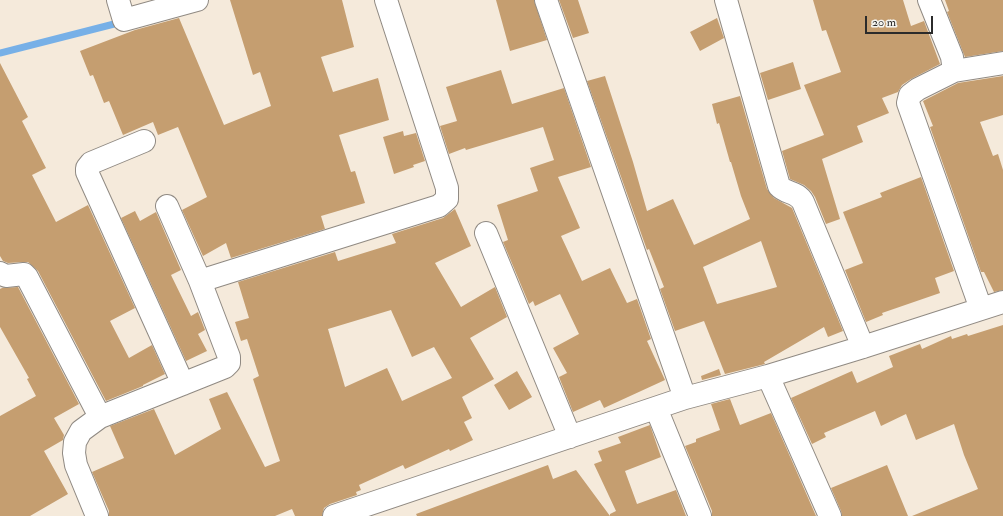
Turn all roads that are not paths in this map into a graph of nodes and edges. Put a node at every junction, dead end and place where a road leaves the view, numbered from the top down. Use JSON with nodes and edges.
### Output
{"nodes":[{"id":1,"x":118,"y":0,"type":"edge"},
{"id":2,"x":195,"y":0,"type":"edge"},
{"id":3,"x":386,"y":0,"type":"edge"},
{"id":4,"x":546,"y":0,"type":"edge"},
{"id":5,"x":726,"y":0,"type":"edge"},
{"id":6,"x":929,"y":0,"type":"edge"},
{"id":7,"x":1003,"y":62,"type":"edge"},
{"id":8,"x":954,"y":71,"type":"junction"},
{"id":9,"x":144,"y":141,"type":"dead end"},
{"id":10,"x":167,"y":206,"type":"dead end"},
{"id":11,"x":486,"y":233,"type":"dead end"},
{"id":12,"x":0,"y":273,"type":"edge"},
{"id":13,"x":200,"y":281,"type":"junction"},
{"id":14,"x":1003,"y":302,"type":"edge"},
{"id":15,"x":982,"y":309,"type":"junction"},
{"id":16,"x":863,"y":347,"type":"junction"},
{"id":17,"x":768,"y":376,"type":"junction"},
{"id":18,"x":183,"y":384,"type":"junction"},
{"id":19,"x":685,"y":398,"type":"junction"},
{"id":20,"x":656,"y":408,"type":"junction"},
{"id":21,"x":100,"y":417,"type":"junction"},
{"id":22,"x":570,"y":437,"type":"junction"},
{"id":23,"x":97,"y":516,"type":"edge"},
{"id":24,"x":334,"y":516,"type":"edge"},
{"id":25,"x":700,"y":516,"type":"edge"},
{"id":26,"x":830,"y":516,"type":"edge"}],
"edges":[{"from":1,"to":2,"type":"street"},
{"from":3,"to":13,"type":"street"},
{"from":4,"to":19,"type":"street"},
{"from":5,"to":16,"type":"street"},
{"from":6,"to":8,"type":"street"},
{"from":7,"to":8,"type":"street"},
{"from":8,"to":15,"type":"street"},
{"from":9,"to":18,"type":"street"},
{"from":10,"to":13,"type":"street"},
{"from":11,"to":22,"type":"street"},
{"from":12,"to":21,"type":"street"},
{"from":13,"to":18,"type":"street"},
{"from":14,"to":15,"type":"street"},
{"from":15,"to":16,"type":"street"},
{"from":16,"to":17,"type":"street"},
{"from":17,"to":19,"type":"street"},
{"from":17,"to":26,"type":"street"},
{"from":18,"to":21,"type":"street"},
{"from":19,"to":20,"type":"street"},
{"from":20,"to":22,"type":"street"},
{"from":20,"to":25,"type":"street"},
{"from":21,"to":23,"type":"street"},
{"from":22,"to":24,"type":"street"}]}
